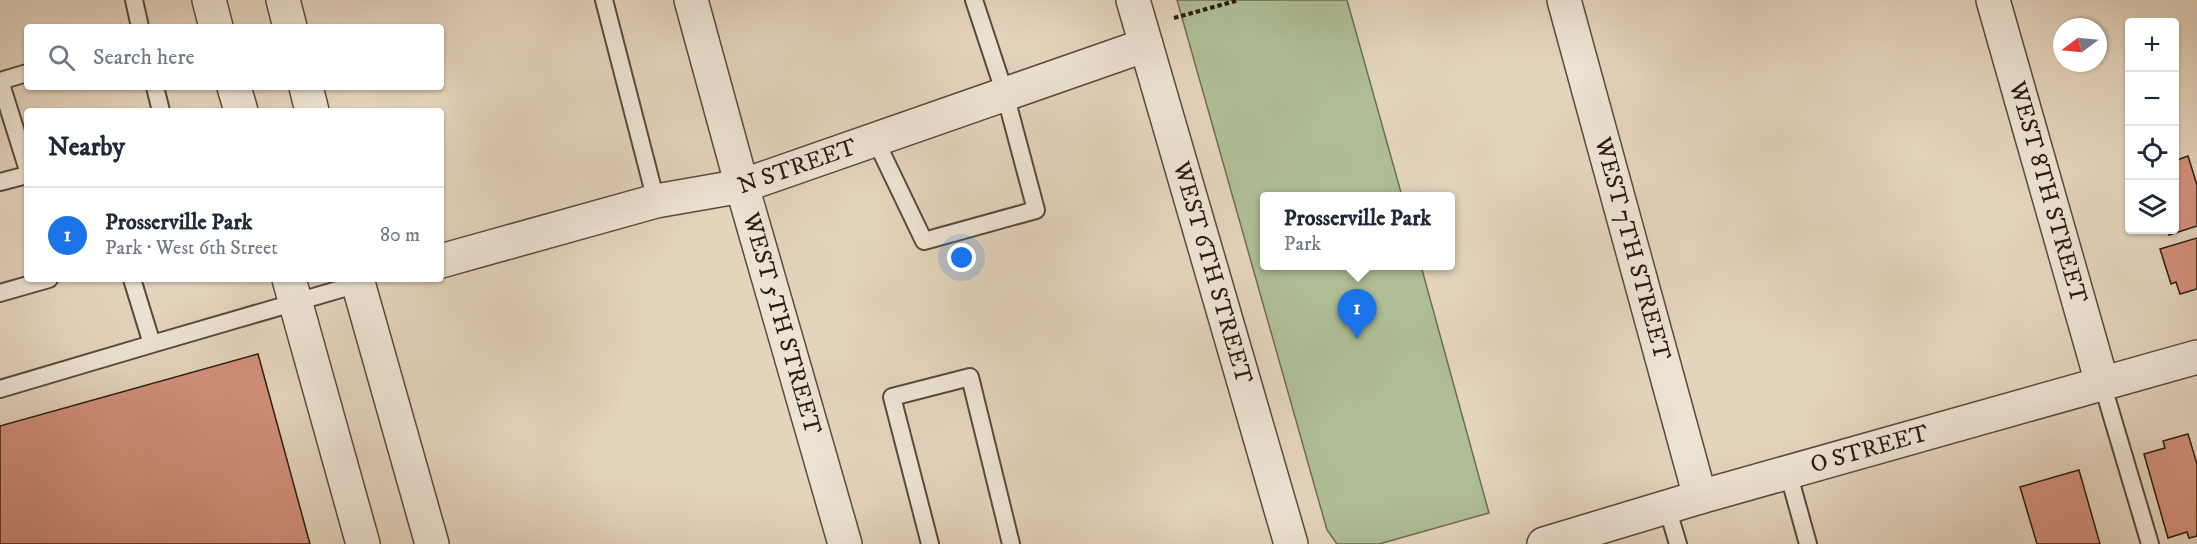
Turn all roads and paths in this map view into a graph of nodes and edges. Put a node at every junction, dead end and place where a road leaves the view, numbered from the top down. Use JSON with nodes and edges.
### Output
{"nodes":[{"id":1,"x":134,"y":0,"type":"edge"},
{"id":2,"x":209,"y":0,"type":"edge"},
{"id":3,"x":283,"y":0,"type":"edge"},
{"id":4,"x":604,"y":0,"type":"edge"},
{"id":5,"x":691,"y":0,"type":"edge"},
{"id":6,"x":974,"y":0,"type":"edge"},
{"id":7,"x":1133,"y":0,"type":"edge"},
{"id":8,"x":1239,"y":0,"type":"edge"},
{"id":9,"x":1564,"y":0,"type":"edge"},
{"id":10,"x":1993,"y":0,"type":"edge"},
{"id":11,"x":1172,"y":19,"type":"dead end"},
{"id":12,"x":139,"y":24,"type":"edge"},
{"id":13,"x":215,"y":24,"type":"edge"},
{"id":14,"x":289,"y":24,"type":"edge"},
{"id":15,"x":1146,"y":45,"type":"junction"},
{"id":16,"x":24,"y":74,"type":"edge"},
{"id":17,"x":156,"y":90,"type":"edge"},
{"id":18,"x":235,"y":90,"type":"edge"},
{"id":19,"x":307,"y":90,"type":"edge"},
{"id":20,"x":1005,"y":94,"type":"junction"},
{"id":21,"x":160,"y":108,"type":"edge"},
{"id":22,"x":240,"y":108,"type":"edge"},
{"id":23,"x":311,"y":108,"type":"edge"},
{"id":24,"x":875,"y":139,"type":"junction"},
{"id":25,"x":24,"y":157,"type":"edge"},
{"id":26,"x":24,"y":176,"type":"edge"},
{"id":27,"x":0,"y":182,"type":"edge"},
{"id":28,"x":742,"y":186,"type":"junction"},
{"id":29,"x":656,"y":201,"type":"junction"},
{"id":30,"x":444,"y":260,"type":"edge"},
{"id":31,"x":38,"y":282,"type":"edge"},
{"id":32,"x":133,"y":282,"type":"edge"},
{"id":33,"x":356,"y":282,"type":"edge"},
{"id":34,"x":364,"y":282,"type":"edge"},
{"id":35,"x":292,"y":290,"type":"edge"},
{"id":36,"x":0,"y":293,"type":"edge"},
{"id":37,"x":152,"y":344,"type":"junction"},
{"id":38,"x":2197,"y":357,"type":"edge"},
{"id":39,"x":2102,"y":383,"type":"junction"},
{"id":40,"x":0,"y":389,"type":"edge"},
{"id":41,"x":1788,"y":472,"type":"junction"},
{"id":42,"x":1700,"y":497,"type":"junction"},
{"id":43,"x":1667,"y":507,"type":"junction"},
{"id":44,"x":363,"y":544,"type":"edge"},
{"id":45,"x":432,"y":544,"type":"edge"},
{"id":46,"x":845,"y":544,"type":"edge"},
{"id":47,"x":930,"y":544,"type":"edge"},
{"id":48,"x":1011,"y":544,"type":"edge"},
{"id":49,"x":1291,"y":544,"type":"edge"},
{"id":50,"x":1544,"y":544,"type":"edge"},
{"id":51,"x":1678,"y":544,"type":"edge"},
{"id":52,"x":1808,"y":544,"type":"edge"},
{"id":53,"x":2150,"y":544,"type":"edge"}],
"edges":[{"from":1,"to":12,"type":"lane"},
{"from":2,"to":13,"type":"street"},
{"from":3,"to":14,"type":"street"},
{"from":4,"to":29,"type":"lane"},
{"from":5,"to":28,"type":"street","name":"WEST 5TH STREET"},
{"from":6,"to":20,"type":"lane"},
{"from":7,"to":15,"type":"street","name":"WEST 6TH STREET"},
{"from":8,"to":11,"type":"path"},
{"from":9,"to":42,"type":"street","name":"WEST 7TH STREET"},
{"from":10,"to":39,"type":"street","name":"WEST 8TH STREET"},
{"from":15,"to":20,"type":"street","name":"N STREET"},
{"from":15,"to":49,"type":"street","name":"WEST 6TH STREET"},
{"from":16,"to":25,"type":"lane"},
{"from":17,"to":21,"type":"lane"},
{"from":18,"to":22,"type":"street"},
{"from":19,"to":23,"type":"street"},
{"from":20,"to":24,"type":"street","name":"N STREET"},
{"from":20,"to":24,"type":"lane"},
{"from":24,"to":28,"type":"street","name":"N STREET"},
{"from":26,"to":27,"type":"lane"},
{"from":28,"to":29,"type":"street","name":"N STREET"},
{"from":28,"to":46,"type":"street","name":"WEST 5TH STREET"},
{"from":29,"to":30,"type":"street","name":"N STREET"},
{"from":31,"to":36,"type":"lane"},
{"from":32,"to":37,"type":"lane"},
{"from":33,"to":35,"type":"lane"},
{"from":34,"to":45,"type":"street"},
{"from":35,"to":37,"type":"lane"},
{"from":35,"to":44,"type":"street"},
{"from":37,"to":40,"type":"lane"},
{"from":38,"to":39,"type":"street","name":"O STREET"},
{"from":39,"to":41,"type":"street","name":"O STREET"},
{"from":39,"to":53,"type":"lane"},
{"from":41,"to":42,"type":"street","name":"O STREET"},
{"from":41,"to":52,"type":"lane"},
{"from":42,"to":43,"type":"street","name":"O STREET"},
{"from":43,"to":50,"type":"street","name":"O STREET"},
{"from":43,"to":51,"type":"lane"},
{"from":47,"to":48,"type":"lane"}]}
